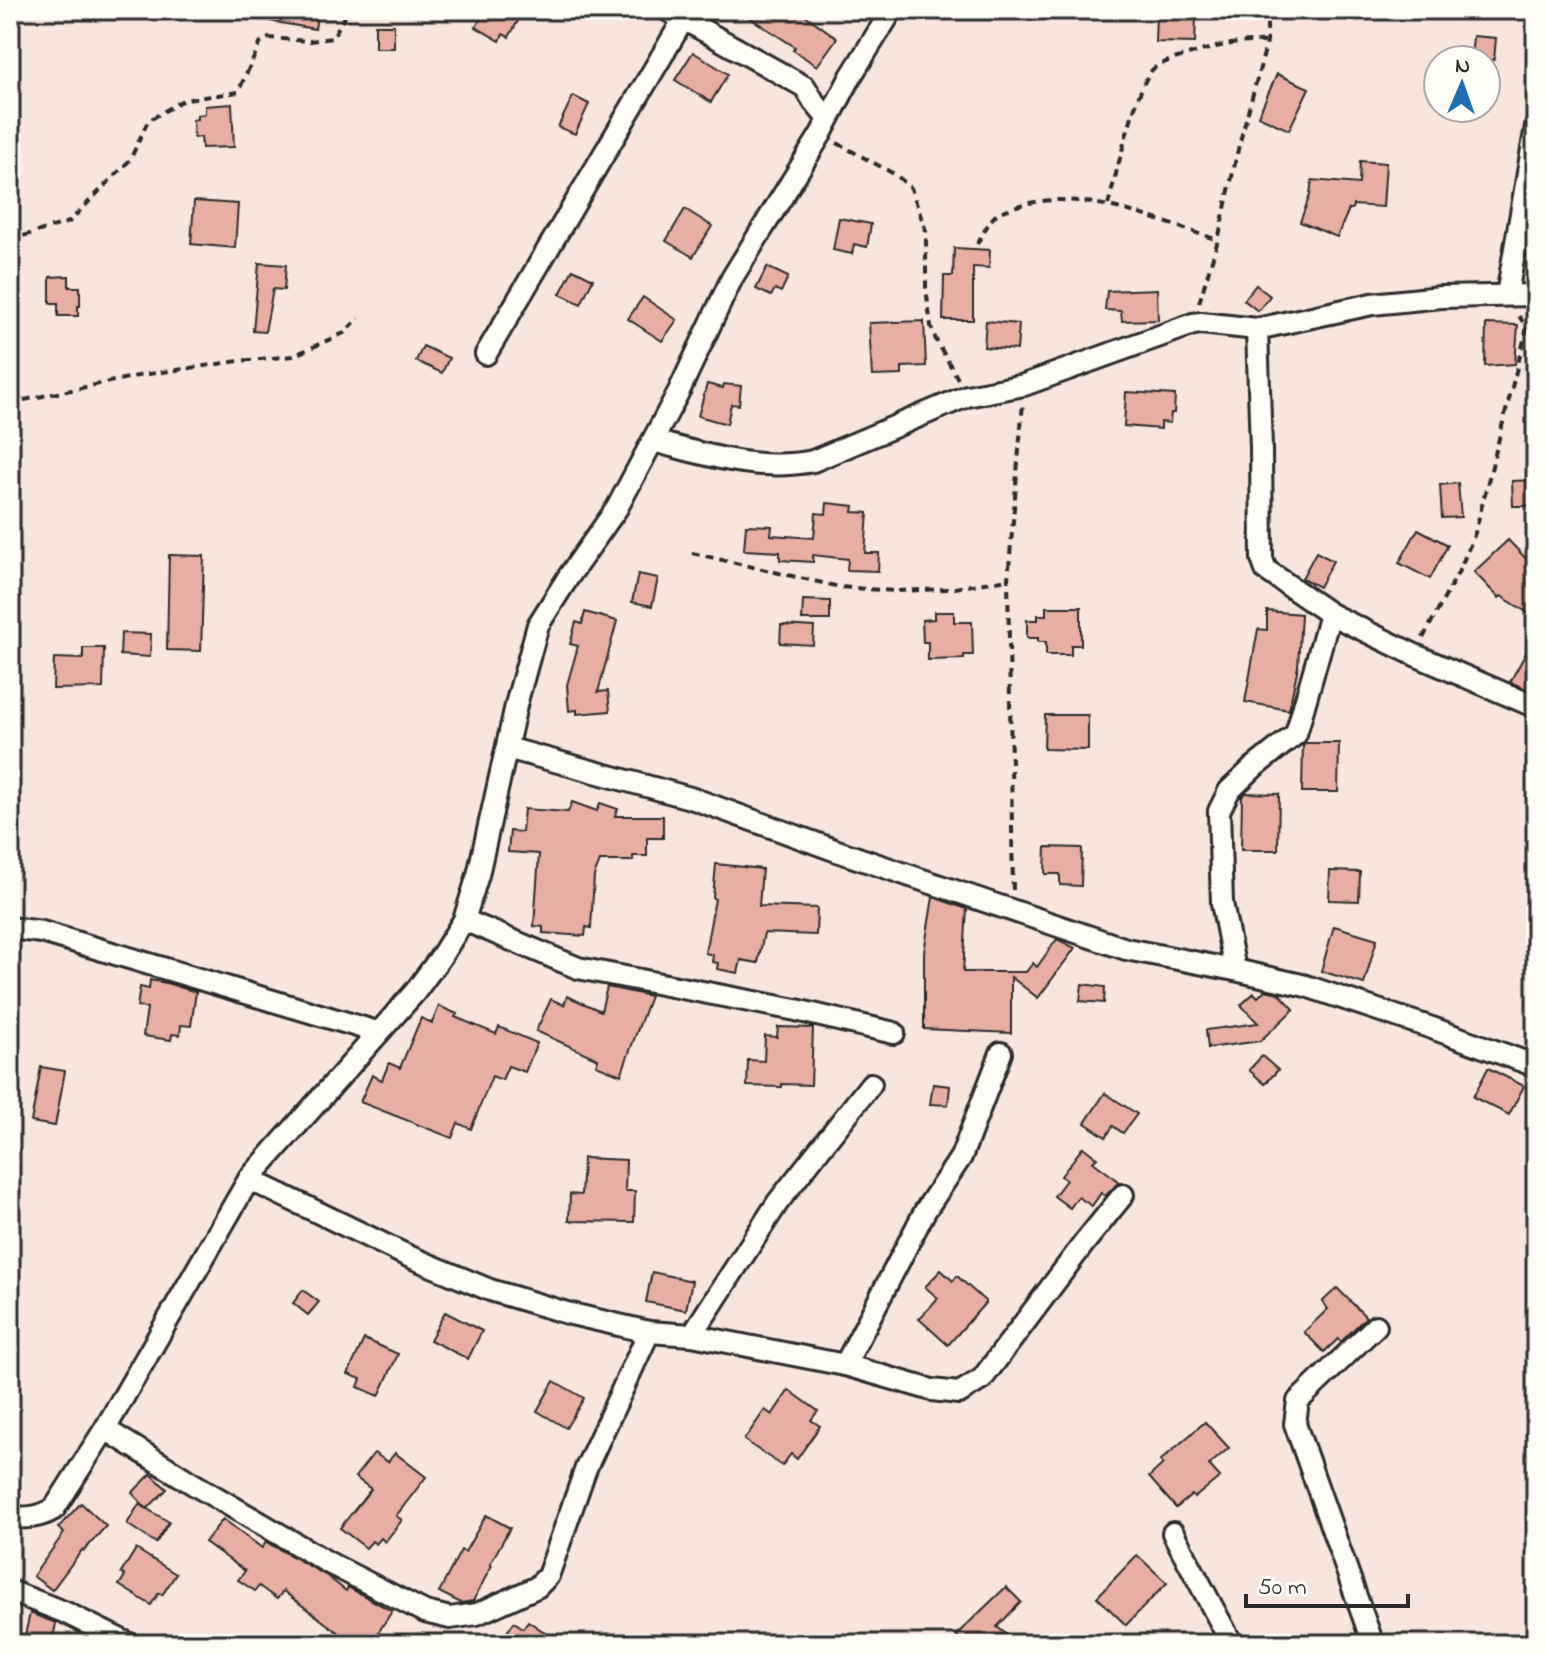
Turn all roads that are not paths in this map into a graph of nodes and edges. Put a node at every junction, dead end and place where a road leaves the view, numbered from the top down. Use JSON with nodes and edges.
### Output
{"nodes":[{"id":1,"x":892,"y":10,"type":"edge"},
{"id":2,"x":680,"y":13,"type":"edge"},
{"id":3,"x":824,"y":126,"type":"junction"},
{"id":4,"x":1536,"y":126,"type":"edge"},
{"id":5,"x":1507,"y":295,"type":"junction"},
{"id":6,"x":1536,"y":295,"type":"edge"},
{"id":7,"x":1257,"y":329,"type":"junction"},
{"id":8,"x":486,"y":354,"type":"dead end"},
{"id":9,"x":653,"y":441,"type":"junction"},
{"id":10,"x":1330,"y":614,"type":"junction"},
{"id":11,"x":1536,"y":707,"type":"edge"},
{"id":12,"x":507,"y":748,"type":"junction"},
{"id":13,"x":464,"y":920,"type":"junction"},
{"id":14,"x":10,"y":928,"type":"edge"},
{"id":15,"x":1235,"y":970,"type":"junction"},
{"id":16,"x":377,"y":1032,"type":"junction"},
{"id":17,"x":894,"y":1033,"type":"dead end"},
{"id":18,"x":1001,"y":1053,"type":"dead end"},
{"id":19,"x":1536,"y":1066,"type":"edge"},
{"id":20,"x":871,"y":1084,"type":"dead end"},
{"id":21,"x":249,"y":1179,"type":"junction"},
{"id":22,"x":1123,"y":1195,"type":"dead end"},
{"id":23,"x":1376,"y":1326,"type":"dead end"},
{"id":24,"x":649,"y":1332,"type":"junction"},
{"id":25,"x":692,"y":1335,"type":"junction"},
{"id":26,"x":845,"y":1365,"type":"junction"},
{"id":27,"x":105,"y":1429,"type":"junction"},
{"id":28,"x":10,"y":1517,"type":"edge"},
{"id":29,"x":1173,"y":1533,"type":"dead end"},
{"id":30,"x":10,"y":1591,"type":"edge"},
{"id":31,"x":129,"y":1644,"type":"edge"},
{"id":32,"x":1232,"y":1644,"type":"edge"},
{"id":33,"x":1373,"y":1644,"type":"edge"}],
"edges":[{"from":1,"to":3,"type":"street"},
{"from":2,"to":3,"type":"street"},
{"from":2,"to":8,"type":"street"},
{"from":3,"to":9,"type":"street"},
{"from":4,"to":5,"type":"street"},
{"from":5,"to":6,"type":"street"},
{"from":5,"to":7,"type":"street"},
{"from":7,"to":9,"type":"street"},
{"from":7,"to":10,"type":"street"},
{"from":9,"to":12,"type":"street"},
{"from":10,"to":11,"type":"street"},
{"from":10,"to":15,"type":"street"},
{"from":12,"to":13,"type":"street"},
{"from":12,"to":15,"type":"street"},
{"from":13,"to":16,"type":"street"},
{"from":13,"to":17,"type":"street"},
{"from":14,"to":16,"type":"street"},
{"from":15,"to":19,"type":"street"},
{"from":16,"to":21,"type":"street"},
{"from":18,"to":26,"type":"street"},
{"from":20,"to":25,"type":"street"},
{"from":21,"to":24,"type":"street"},
{"from":21,"to":27,"type":"street"},
{"from":22,"to":26,"type":"street"},
{"from":23,"to":33,"type":"street"},
{"from":24,"to":25,"type":"street"},
{"from":24,"to":27,"type":"street"},
{"from":25,"to":26,"type":"street"},
{"from":27,"to":28,"type":"street"},
{"from":29,"to":32,"type":"street"},
{"from":30,"to":31,"type":"street"}]}
